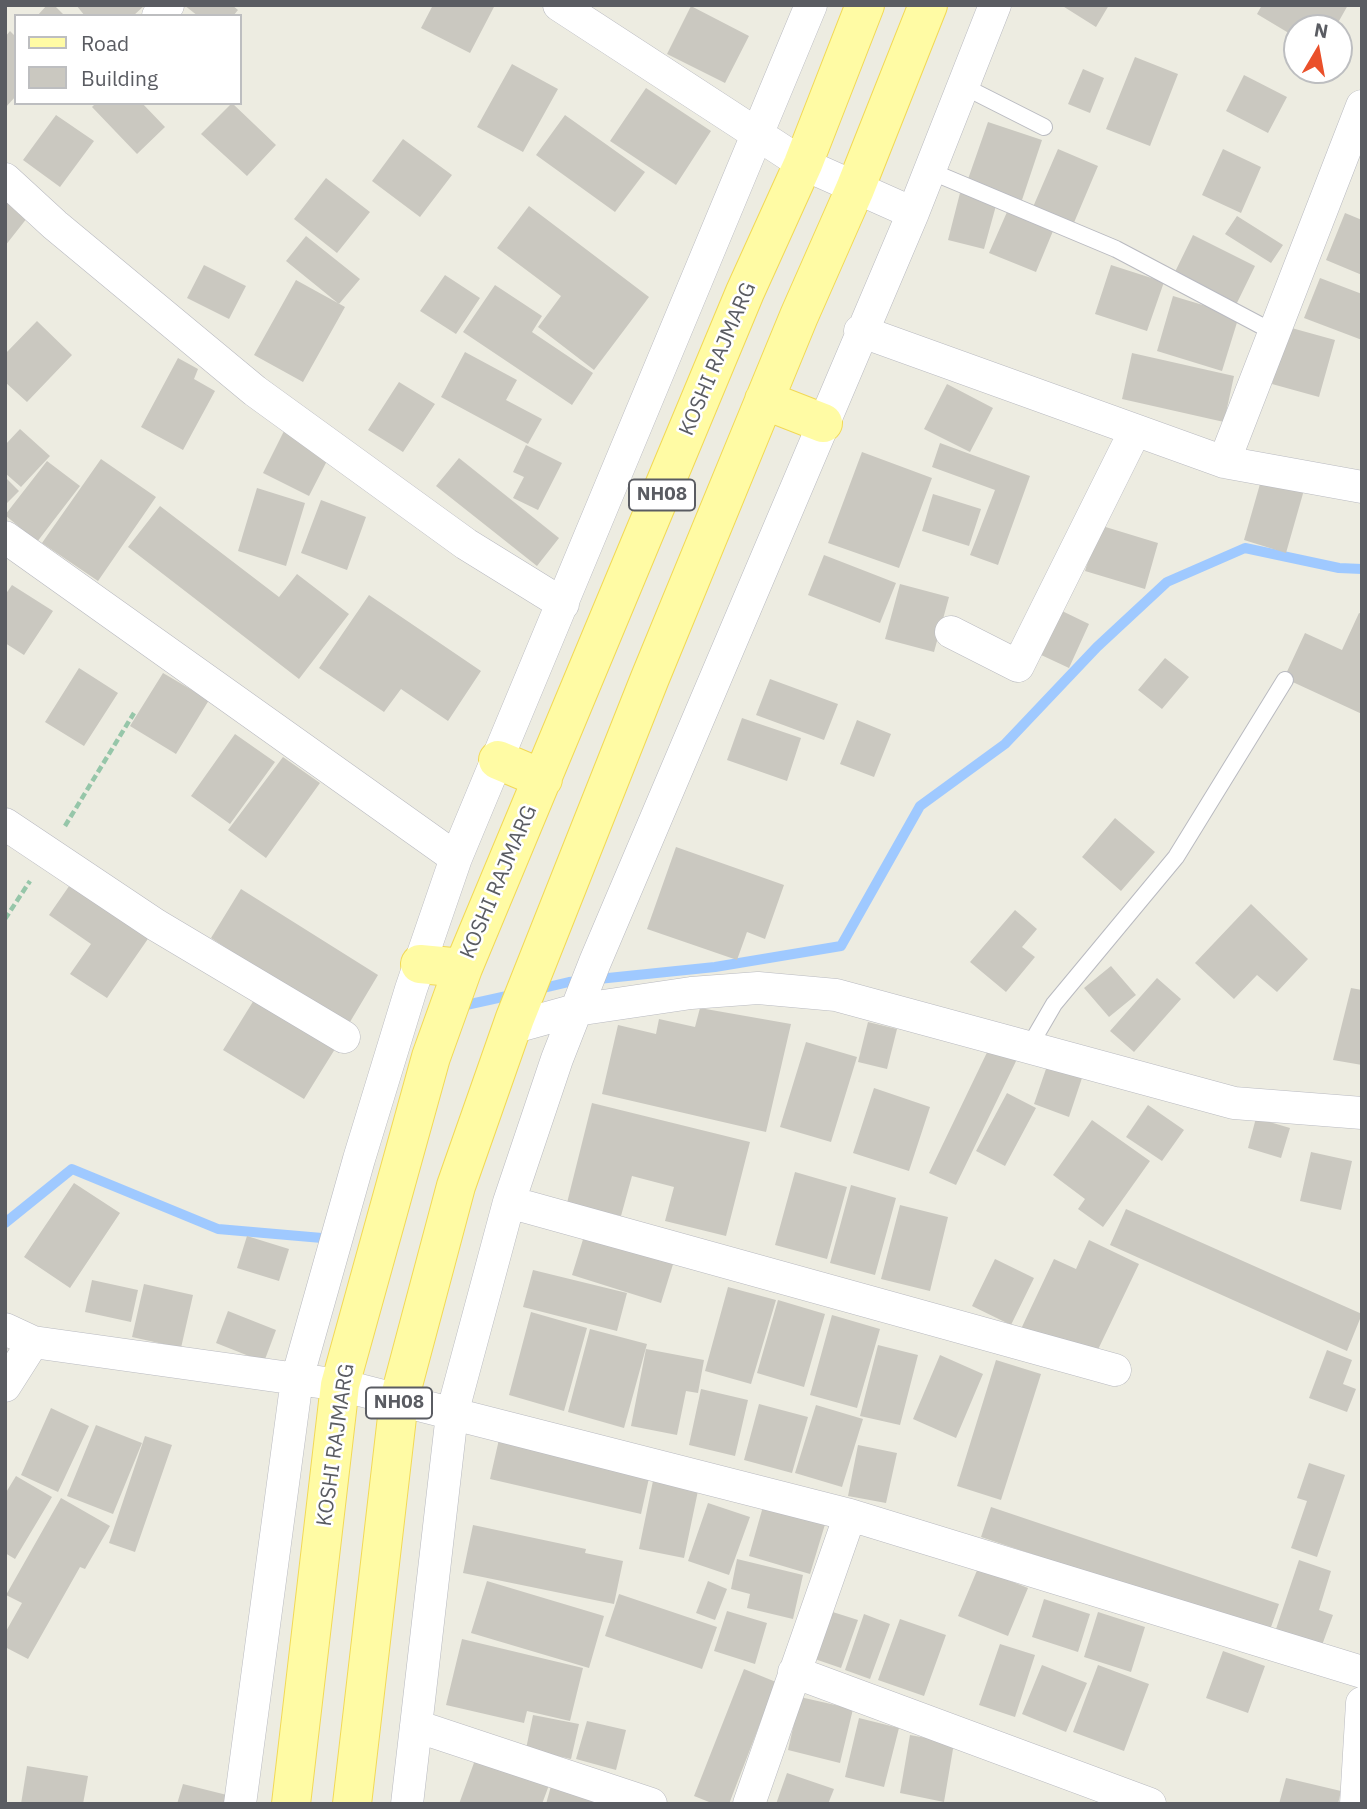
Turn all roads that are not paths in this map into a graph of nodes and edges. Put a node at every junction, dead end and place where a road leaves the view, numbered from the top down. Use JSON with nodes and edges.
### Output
{"nodes":[{"id":1,"x":559,"y":5,"type":"edge"},
{"id":2,"x":811,"y":5,"type":"edge"},
{"id":3,"x":865,"y":5,"type":"edge"},
{"id":4,"x":928,"y":5,"type":"edge"},
{"id":5,"x":995,"y":5,"type":"edge"},
{"id":6,"x":963,"y":86,"type":"junction"},
{"id":7,"x":1362,"y":106,"type":"edge"},
{"id":8,"x":1044,"y":127,"type":"dead end"},
{"id":9,"x":757,"y":137,"type":"junction"},
{"id":10,"x":803,"y":164,"type":"junction"},
{"id":11,"x":930,"y":171,"type":"junction"},
{"id":12,"x":5,"y":179,"type":"edge"},
{"id":13,"x":855,"y":189,"type":"junction"},
{"id":14,"x":913,"y":213,"type":"junction"},
{"id":15,"x":860,"y":331,"type":"junction"},
{"id":16,"x":1275,"y":333,"type":"junction"},
{"id":17,"x":764,"y":400,"type":"junction"},
{"id":18,"x":823,"y":423,"type":"junction"},
{"id":19,"x":1135,"y":431,"type":"junction"},
{"id":20,"x":1224,"y":462,"type":"junction"},
{"id":21,"x":1362,"y":487,"type":"edge"},
{"id":22,"x":5,"y":537,"type":"edge"},
{"id":23,"x":563,"y":604,"type":"junction"},
{"id":24,"x":951,"y":632,"type":"dead end"},
{"id":25,"x":1285,"y":680,"type":"dead end"},
{"id":26,"x":498,"y":760,"type":"junction"},
{"id":27,"x":543,"y":779,"type":"junction"},
{"id":28,"x":5,"y":824,"type":"edge"},
{"id":29,"x":456,"y":858,"type":"junction"},
{"id":30,"x":416,"y":976,"type":"junction"},
{"id":31,"x":461,"y":976,"type":"junction"},
{"id":32,"x":580,"y":1003,"type":"junction"},
{"id":33,"x":513,"y":1023,"type":"junction"},
{"id":34,"x":344,"y":1037,"type":"dead end"},
{"id":35,"x":1029,"y":1047,"type":"junction"},
{"id":36,"x":1362,"y":1113,"type":"edge"},
{"id":37,"x":509,"y":1202,"type":"junction"},
{"id":38,"x":5,"y":1329,"type":"edge"},
{"id":39,"x":33,"y":1342,"type":"junction"},
{"id":40,"x":1115,"y":1370,"type":"dead end"},
{"id":41,"x":297,"y":1380,"type":"junction"},
{"id":42,"x":340,"y":1385,"type":"junction"},
{"id":43,"x":5,"y":1386,"type":"edge"},
{"id":44,"x":399,"y":1400,"type":"junction"},
{"id":45,"x":452,"y":1414,"type":"junction"},
{"id":46,"x":850,"y":1515,"type":"junction"},
{"id":47,"x":794,"y":1672,"type":"junction"},
{"id":48,"x":1362,"y":1672,"type":"edge"},
{"id":49,"x":1362,"y":1703,"type":"edge"},
{"id":50,"x":416,"y":1726,"type":"junction"},
{"id":51,"x":240,"y":1804,"type":"edge"},
{"id":52,"x":291,"y":1804,"type":"edge"},
{"id":53,"x":352,"y":1804,"type":"edge"},
{"id":54,"x":407,"y":1804,"type":"edge"},
{"id":55,"x":652,"y":1804,"type":"edge"},
{"id":56,"x":749,"y":1804,"type":"edge"},
{"id":57,"x":1150,"y":1804,"type":"edge"},
{"id":58,"x":1356,"y":1804,"type":"edge"}],
"edges":[{"from":1,"to":9,"type":"street"},
{"from":2,"to":9,"type":"street"},
{"from":3,"to":10,"type":"main road","name":"KOSHI RAJMARG","number":"NH08"},
{"from":4,"to":13,"type":"main road","number":"NH08"},
{"from":5,"to":6,"type":"street"},
{"from":6,"to":8,"type":"lane"},
{"from":6,"to":11,"type":"street"},
{"from":7,"to":16,"type":"street"},
{"from":9,"to":10,"type":"street"},
{"from":9,"to":23,"type":"street"},
{"from":10,"to":13,"type":"street"},
{"from":10,"to":27,"type":"main road","name":"KOSHI RAJMARG","number":"NH08"},
{"from":11,"to":14,"type":"street"},
{"from":11,"to":16,"type":"lane"},
{"from":12,"to":23,"type":"street"},
{"from":13,"to":14,"type":"street"},
{"from":13,"to":17,"type":"main road","number":"NH08"},
{"from":14,"to":15,"type":"street"},
{"from":15,"to":18,"type":"street"},
{"from":15,"to":19,"type":"street"},
{"from":16,"to":20,"type":"street"},
{"from":17,"to":18,"type":"main road"},
{"from":17,"to":33,"type":"main road","number":"NH08"},
{"from":18,"to":32,"type":"street"},
{"from":19,"to":20,"type":"street"},
{"from":19,"to":24,"type":"street"},
{"from":20,"to":21,"type":"street"},
{"from":22,"to":29,"type":"street"},
{"from":23,"to":26,"type":"street"},
{"from":25,"to":35,"type":"lane"},
{"from":26,"to":27,"type":"main road"},
{"from":26,"to":29,"type":"street"},
{"from":27,"to":31,"type":"main road","name":"KOSHI RAJMARG","number":"NH08"},
{"from":28,"to":34,"type":"street"},
{"from":29,"to":30,"type":"street"},
{"from":30,"to":31,"type":"main road"},
{"from":30,"to":41,"type":"street"},
{"from":31,"to":42,"type":"main road","name":"KOSHI RAJMARG","number":"NH08"},
{"from":32,"to":33,"type":"street"},
{"from":32,"to":35,"type":"street"},
{"from":32,"to":37,"type":"street"},
{"from":33,"to":44,"type":"main road","number":"NH08"},
{"from":35,"to":36,"type":"street"},
{"from":37,"to":40,"type":"street"},
{"from":37,"to":45,"type":"street"},
{"from":38,"to":39,"type":"street"},
{"from":39,"to":41,"type":"street"},
{"from":39,"to":43,"type":"street"},
{"from":41,"to":42,"type":"street"},
{"from":41,"to":51,"type":"street"},
{"from":42,"to":44,"type":"street"},
{"from":42,"to":52,"type":"main road","name":"KOSHI RAJMARG","number":"NH08"},
{"from":44,"to":45,"type":"street"},
{"from":44,"to":53,"type":"main road","number":"NH08"},
{"from":45,"to":46,"type":"street"},
{"from":45,"to":50,"type":"street"},
{"from":46,"to":47,"type":"street"},
{"from":46,"to":48,"type":"street"},
{"from":47,"to":56,"type":"street"},
{"from":47,"to":57,"type":"street"},
{"from":49,"to":58,"type":"street"},
{"from":50,"to":54,"type":"street"},
{"from":50,"to":55,"type":"street"}]}
